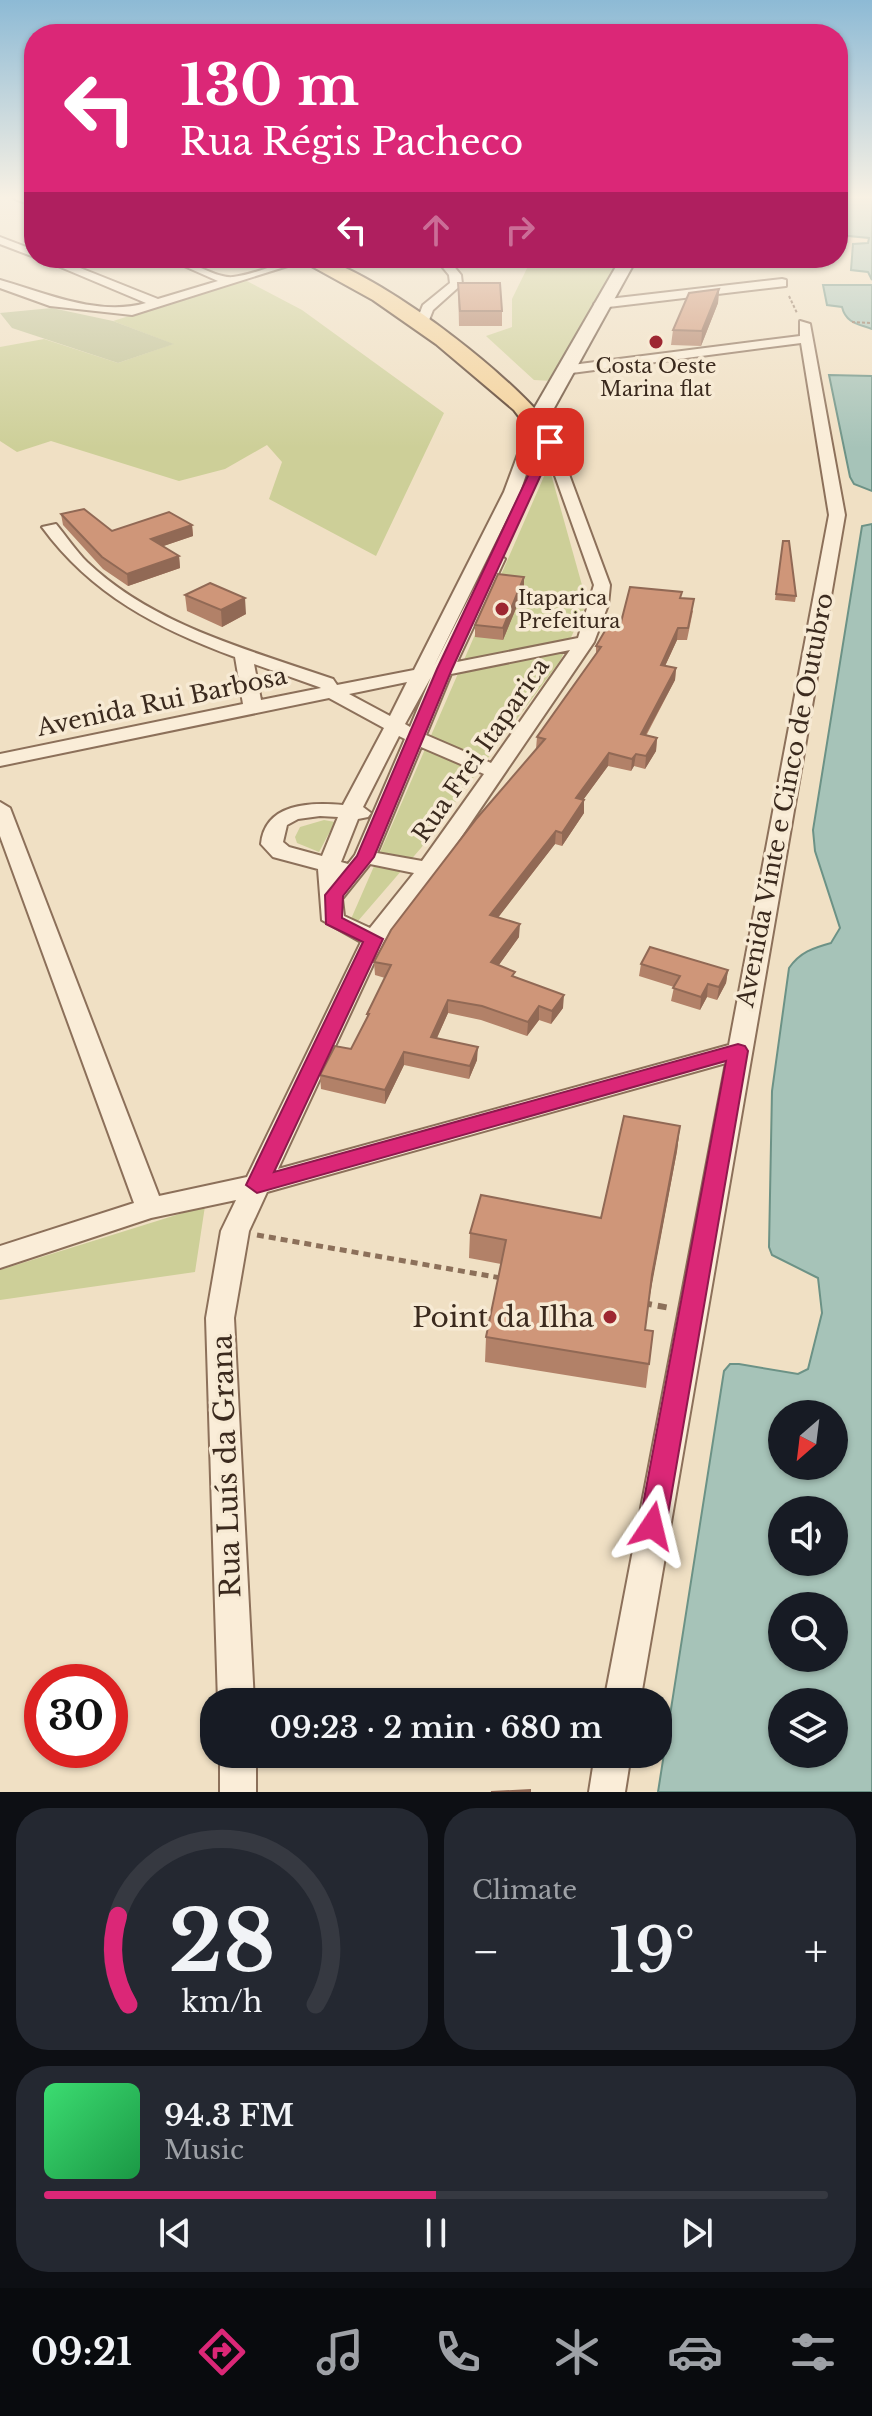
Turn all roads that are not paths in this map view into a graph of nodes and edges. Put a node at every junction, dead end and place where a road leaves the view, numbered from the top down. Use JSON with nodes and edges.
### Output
{"nodes":[{"id":1,"x":101,"y":281,"type":"edge"},
{"id":2,"x":228,"y":281,"type":"edge"},
{"id":3,"x":353,"y":281,"type":"edge"},
{"id":4,"x":456,"y":281,"type":"edge"},
{"id":5,"x":618,"y":281,"type":"edge"},
{"id":6,"x":782,"y":283,"type":"road end"},
{"id":7,"x":0,"y":284,"type":"edge"},
{"id":8,"x":608,"y":300,"type":"junction"},
{"id":9,"x":157,"y":303,"type":"junction"},
{"id":10,"x":423,"y":320,"type":"junction"},
{"id":11,"x":571,"y":370,"type":"junction"},
{"id":12,"x":538,"y":419,"type":"junction"},
{"id":13,"x":550,"y":442,"type":"junction"},
{"id":14,"x":519,"y":493,"type":"junction"},
{"id":15,"x":50,"y":527,"type":"dead end"},
{"id":16,"x":492,"y":552,"type":"junction"},
{"id":17,"x":585,"y":642,"type":"junction"},
{"id":18,"x":243,"y":653,"type":"junction"},
{"id":19,"x":444,"y":669,"type":"junction"},
{"id":20,"x":424,"y":673,"type":"junction"},
{"id":21,"x":334,"y":693,"type":"junction"},
{"id":22,"x":253,"y":705,"type":"junction"},
{"id":23,"x":394,"y":724,"type":"junction"},
{"id":24,"x":415,"y":737,"type":"junction"},
{"id":25,"x":0,"y":760,"type":"edge"},
{"id":26,"x":496,"y":772,"type":"junction"},
{"id":27,"x":0,"y":808,"type":"edge"},
{"id":28,"x":350,"y":812,"type":"junction"},
{"id":29,"x":382,"y":815,"type":"junction"},
{"id":30,"x":360,"y":864,"type":"junction"},
{"id":31,"x":329,"y":866,"type":"junction"},
{"id":32,"x":428,"y":869,"type":"junction"},
{"id":33,"x":334,"y":895,"type":"junction"},
{"id":34,"x":374,"y":939,"type":"junction"},
{"id":35,"x":738,"y":1051,"type":"junction"},
{"id":36,"x":257,"y":1185,"type":"junction"},
{"id":37,"x":150,"y":1208,"type":"junction"},
{"id":38,"x":0,"y":1257,"type":"edge"},
{"id":39,"x":235,"y":1688,"type":"edge"},
{"id":40,"x":625,"y":1688,"type":"edge"},
{"id":41,"x":238,"y":1768,"type":"edge"},
{"id":42,"x":611,"y":1768,"type":"edge"},
{"id":43,"x":238,"y":1792,"type":"edge"},
{"id":44,"x":607,"y":1792,"type":"edge"}],
"edges":[{"from":1,"to":9,"type":"street"},
{"from":2,"to":9,"type":"street"},
{"from":3,"to":10,"type":"main road"},
{"from":4,"to":10,"type":"street"},
{"from":5,"to":8,"type":"street"},
{"from":6,"to":8,"type":"street"},
{"from":7,"to":9,"type":"street"},
{"from":8,"to":11,"type":"street"},
{"from":10,"to":12,"type":"main road"},
{"from":11,"to":12,"type":"street"},
{"from":11,"to":13,"type":"street"},
{"from":11,"to":35,"type":"street","name":"Avenida Vinte e Cinco de Outubro"},
{"from":12,"to":13,"type":"main road"},
{"from":12,"to":14,"type":"street"},
{"from":13,"to":14,"type":"street"},
{"from":13,"to":17,"type":"street","name":"Rua Frei Itaparica"},
{"from":14,"to":16,"type":"street"},
{"from":15,"to":18,"type":"street","name":"Avenida Rui Barbosa"},
{"from":16,"to":19,"type":"street"},
{"from":16,"to":20,"type":"street"},
{"from":17,"to":19,"type":"street","name":"Avenida Rui Barbosa"},
{"from":17,"to":26,"type":"street","name":"Rua Frei Itaparica"},
{"from":18,"to":21,"type":"street","name":"Avenida Rui Barbosa"},
{"from":18,"to":22,"type":"street"},
{"from":19,"to":20,"type":"street","name":"Avenida Rui Barbosa"},
{"from":19,"to":24,"type":"street"},
{"from":20,"to":21,"type":"street","name":"Avenida Rui Barbosa"},
{"from":20,"to":23,"type":"street"},
{"from":21,"to":22,"type":"street","name":"Avenida Rui Barbosa"},
{"from":21,"to":23,"type":"street"},
{"from":22,"to":25,"type":"street","name":"Avenida Rui Barbosa"},
{"from":23,"to":24,"type":"street"},
{"from":23,"to":28,"type":"street"},
{"from":24,"to":26,"type":"street"},
{"from":24,"to":29,"type":"street"},
{"from":26,"to":32,"type":"street","name":"Rua Frei Itaparica"},
{"from":27,"to":37,"type":"street"},
{"from":28,"to":29,"type":"street"},
{"from":28,"to":31,"type":"street"},
{"from":28,"to":31,"type":"street"},
{"from":29,"to":30,"type":"street"},
{"from":30,"to":31,"type":"street"},
{"from":30,"to":32,"type":"street"},
{"from":30,"to":33,"type":"street"},
{"from":31,"to":33,"type":"street"},
{"from":32,"to":34,"type":"street","name":"Rua Frei Itaparica"},
{"from":33,"to":34,"type":"street"},
{"from":34,"to":36,"type":"street","name":"Rua Frei Itaparica"},
{"from":35,"to":36,"type":"street"},
{"from":35,"to":40,"type":"street","name":"Avenida Vinte e Cinco de Outubro"},
{"from":36,"to":37,"type":"street"},
{"from":36,"to":39,"type":"street","name":"Rua Luís da Grana"},
{"from":37,"to":38,"type":"street"},
{"from":41,"to":43,"type":"street"},
{"from":42,"to":44,"type":"street"}]}
